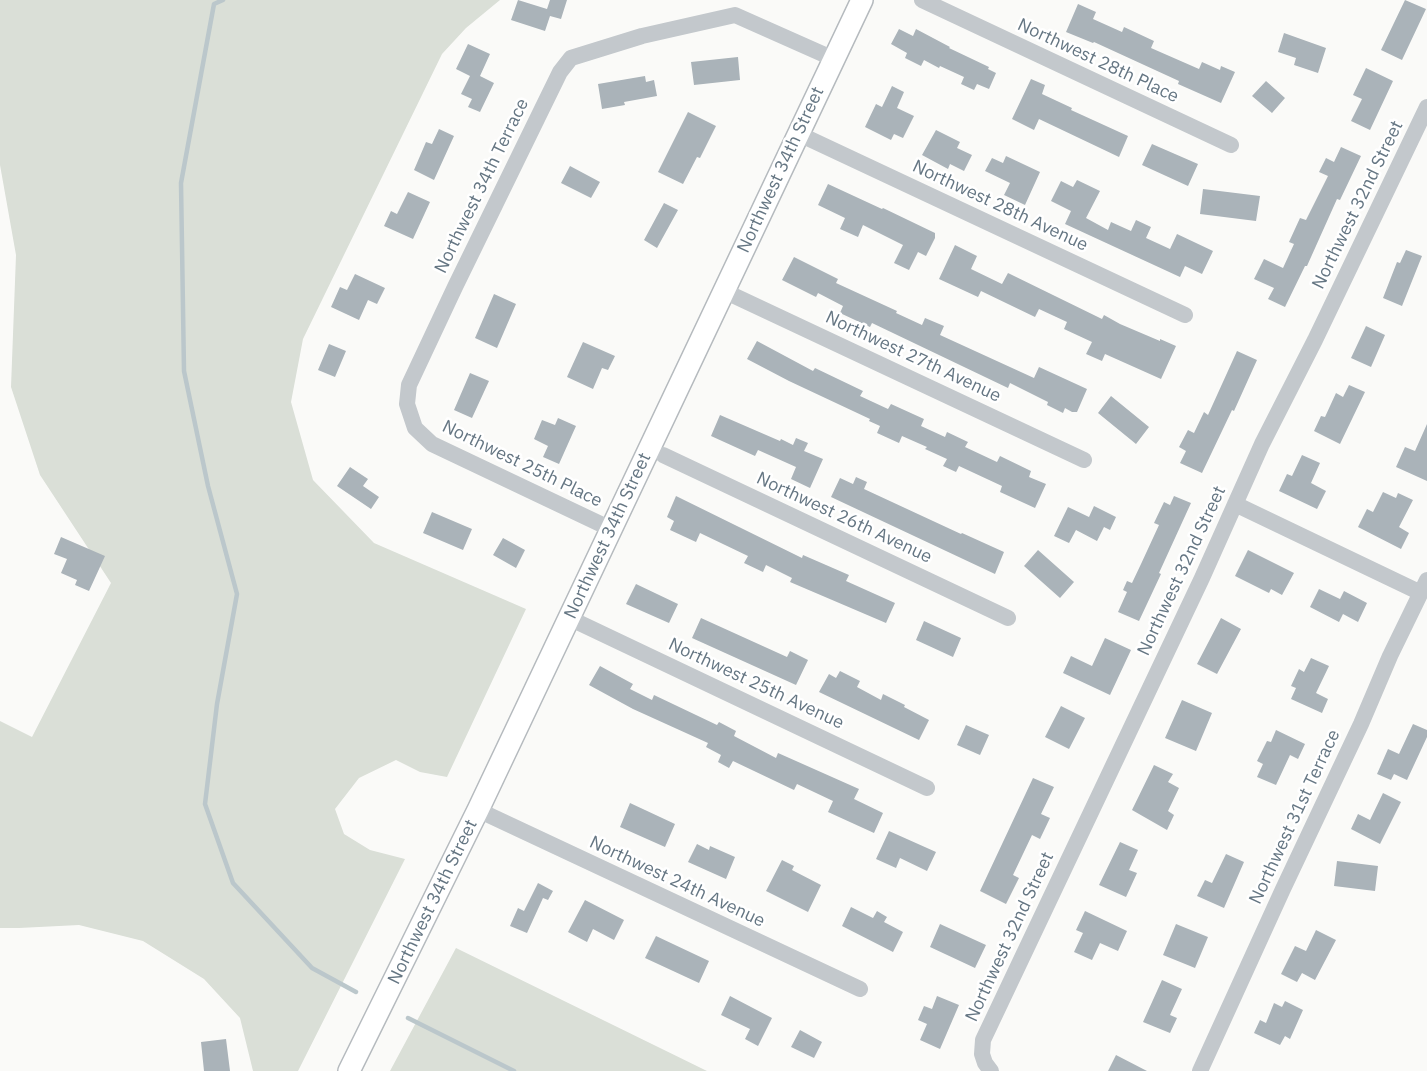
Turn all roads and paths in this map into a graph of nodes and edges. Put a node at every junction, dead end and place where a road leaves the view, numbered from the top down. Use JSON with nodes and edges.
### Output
{"nodes":[{"id":1,"x":862,"y":0,"type":"edge"},
{"id":2,"x":922,"y":0,"type":"edge"},
{"id":3,"x":834,"y":59,"type":"junction"},
{"id":4,"x":1427,"y":107,"type":"edge"},
{"id":5,"x":798,"y":134,"type":"junction"},
{"id":6,"x":1231,"y":145,"type":"dead end"},
{"id":7,"x":724,"y":291,"type":"junction"},
{"id":8,"x":1185,"y":315,"type":"dead end"},
{"id":9,"x":406,"y":404,"type":"joint"},
{"id":10,"x":663,"y":455,"type":"dead end"},
{"id":11,"x":1084,"y":460,"type":"dead end"},
{"id":12,"x":1235,"y":504,"type":"junction"},
{"id":13,"x":611,"y":530,"type":"junction"},
{"id":14,"x":1424,"y":587,"type":"edge"},
{"id":15,"x":569,"y":618,"type":"junction"},
{"id":16,"x":1008,"y":618,"type":"dead end"},
{"id":17,"x":926,"y":788,"type":"dead end"},
{"id":18,"x":478,"y":810,"type":"junction"},
{"id":19,"x":860,"y":989,"type":"dead end"},
{"id":20,"x":349,"y":1071,"type":"edge"},
{"id":21,"x":991,"y":1071,"type":"edge"},
{"id":22,"x":1200,"y":1071,"type":"edge"}],
"edges":[{"from":1,"to":3,"type":"main road","name":"Northwest 34th Street"},
{"from":2,"to":6,"type":"street","name":"Northwest 28th Place"},
{"from":3,"to":5,"type":"main road","name":"Northwest 34th Street"},
{"from":3,"to":9,"type":"street","name":"Northwest 34th Terrace"},
{"from":4,"to":12,"type":"street","name":"Northwest 32nd Street"},
{"from":5,"to":7,"type":"main road","name":"Northwest 34th Street"},
{"from":5,"to":8,"type":"street","name":"Northwest 28th Avenue"},
{"from":7,"to":11,"type":"street","name":"Northwest 27th Avenue"},
{"from":7,"to":13,"type":"main road","name":"Northwest 34th Street"},
{"from":9,"to":13,"type":"street","name":"Northwest 25th Place"},
{"from":10,"to":16,"type":"street","name":"Northwest 26th Avenue"},
{"from":12,"to":14,"type":"street"},
{"from":12,"to":21,"type":"street","name":"Northwest 32nd Street"},
{"from":13,"to":15,"type":"main road","name":"Northwest 34th Street"},
{"from":14,"to":22,"type":"street","name":"Northwest 31st Terrace"},
{"from":15,"to":17,"type":"street","name":"Northwest 25th Avenue"},
{"from":15,"to":18,"type":"main road","name":"Northwest 34th Street"},
{"from":18,"to":19,"type":"street","name":"Northwest 24th Avenue"},
{"from":18,"to":20,"type":"main road","name":"Northwest 34th Street"}]}
